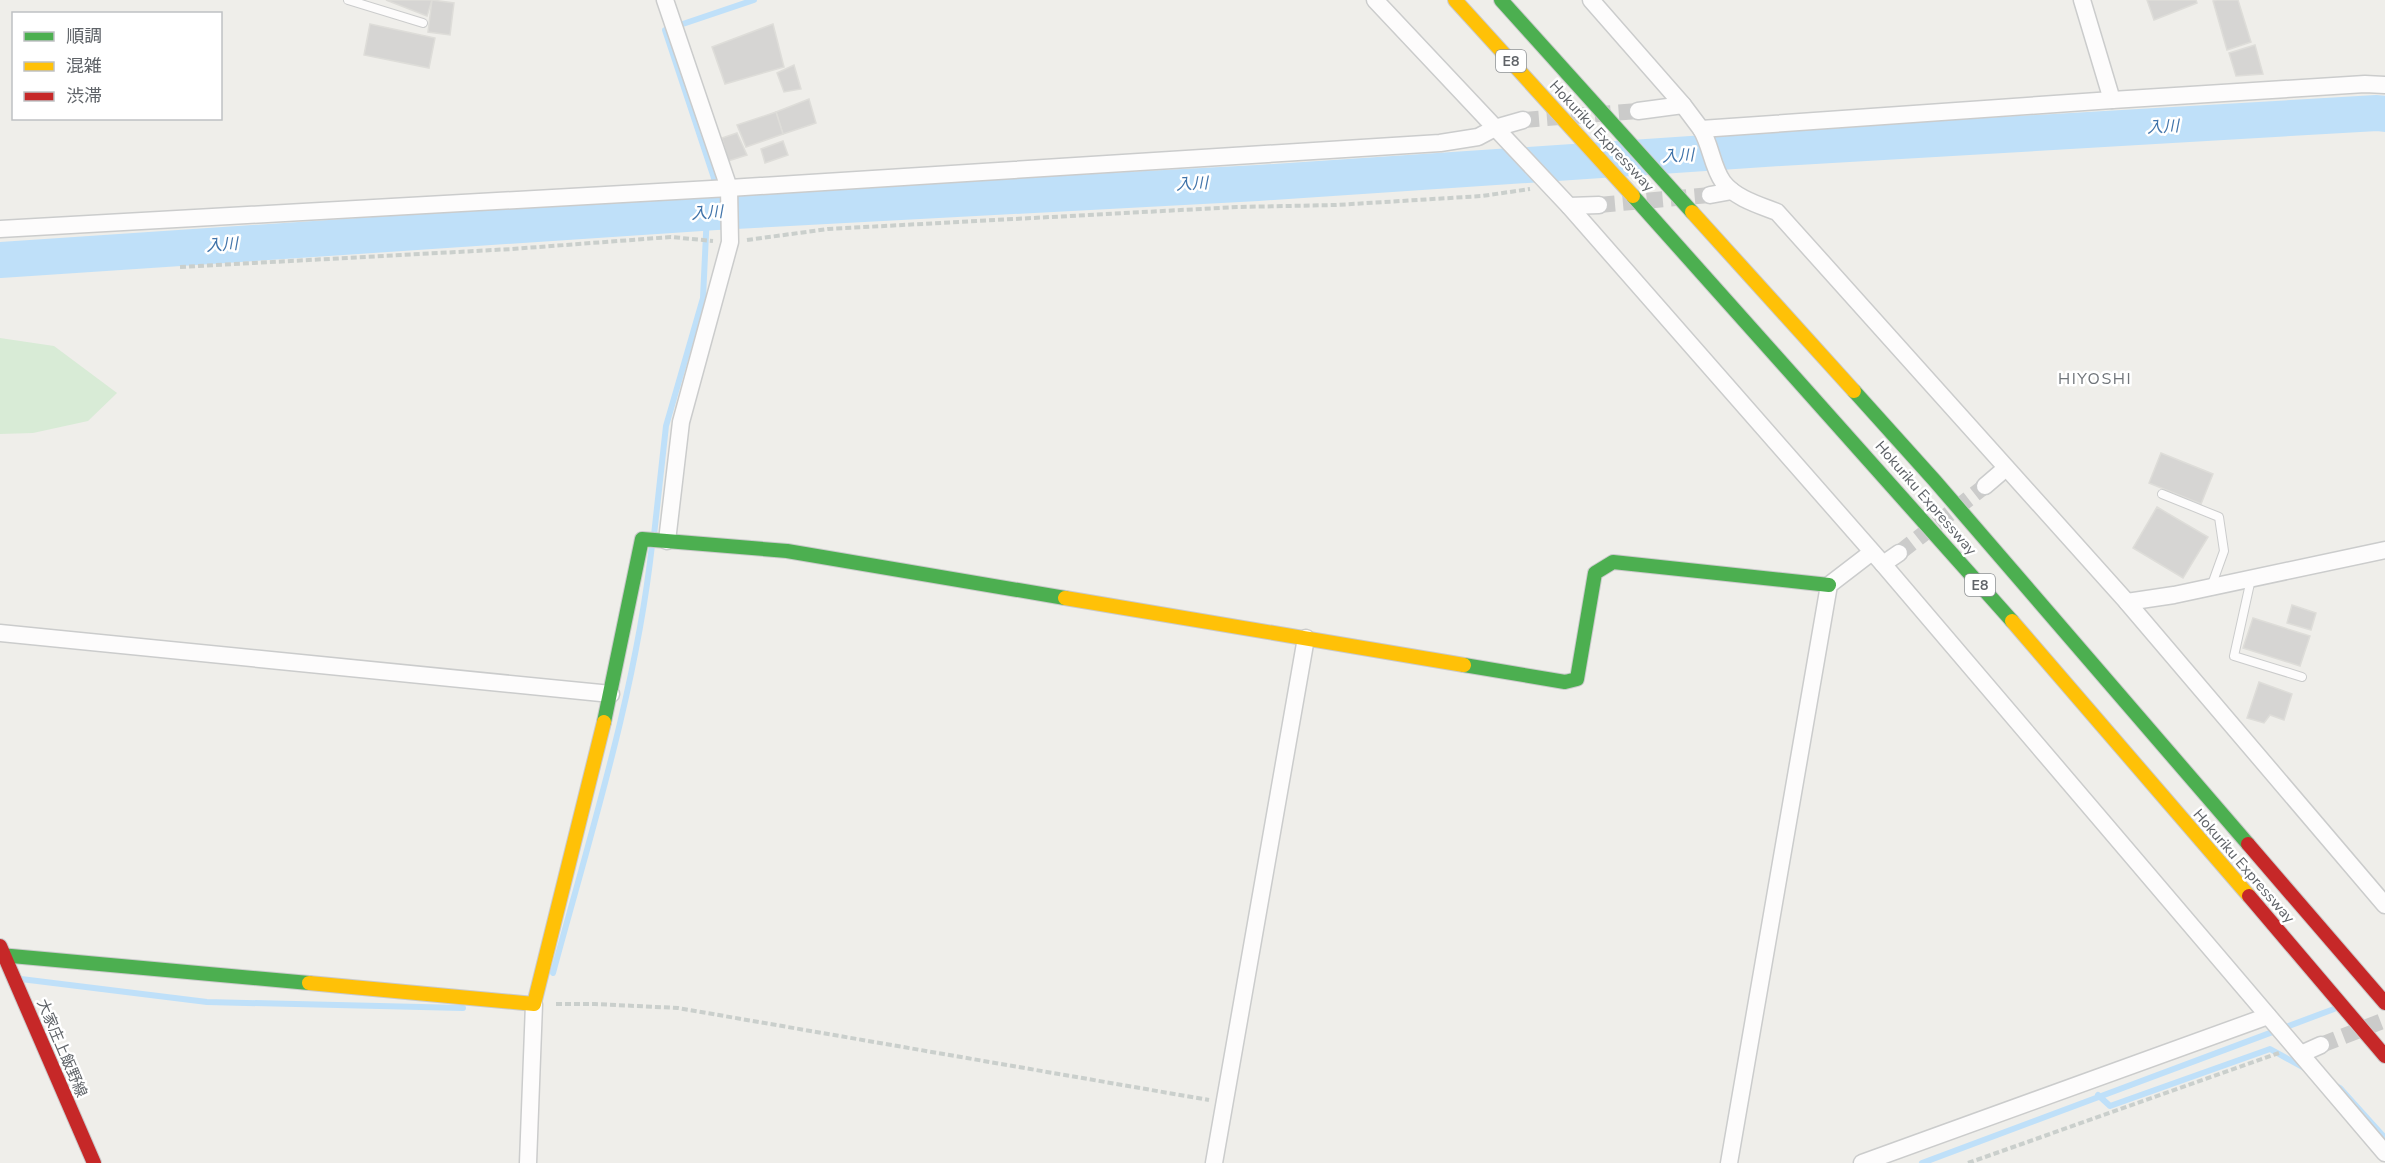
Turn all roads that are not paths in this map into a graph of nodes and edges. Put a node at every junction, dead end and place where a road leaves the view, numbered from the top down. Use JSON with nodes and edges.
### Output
{"nodes":[{"id":1,"x":348,"y":0,"type":"edge"},
{"id":2,"x":665,"y":0,"type":"edge"},
{"id":3,"x":1375,"y":0,"type":"edge"},
{"id":4,"x":1455,"y":0,"type":"edge"},
{"id":5,"x":1501,"y":0,"type":"edge"},
{"id":6,"x":1591,"y":0,"type":"edge"},
{"id":7,"x":2082,"y":0,"type":"edge"},
{"id":8,"x":423,"y":23,"type":"dead end"},
{"id":9,"x":2385,"y":85,"type":"edge"},
{"id":10,"x":2112,"y":100,"type":"junction"},
{"id":11,"x":1683,"y":105,"type":"junction"},
{"id":12,"x":1638,"y":111,"type":"tunnel mouth"},
{"id":13,"x":1523,"y":120,"type":"tunnel mouth"},
{"id":14,"x":1495,"y":128,"type":"junction"},
{"id":15,"x":1701,"y":129,"type":"junction"},
{"id":16,"x":729,"y":188,"type":"junction"},
{"id":17,"x":1732,"y":191,"type":"junction"},
{"id":18,"x":1710,"y":195,"type":"tunnel mouth"},
{"id":19,"x":1599,"y":205,"type":"tunnel mouth"},
{"id":20,"x":1569,"y":206,"type":"junction"},
{"id":21,"x":0,"y":229,"type":"edge"},
{"id":22,"x":2006,"y":468,"type":"junction"},
{"id":23,"x":1985,"y":486,"type":"tunnel mouth"},
{"id":24,"x":2162,"y":494,"type":"dead end"},
{"id":25,"x":667,"y":541,"type":"junction"},
{"id":26,"x":2385,"y":550,"type":"edge"},
{"id":27,"x":1899,"y":553,"type":"tunnel mouth"},
{"id":28,"x":1877,"y":558,"type":"junction"},
{"id":29,"x":2251,"y":579,"type":"junction"},
{"id":30,"x":1829,"y":585,"type":"junction"},
{"id":31,"x":2211,"y":588,"type":"junction"},
{"id":32,"x":2127,"y":602,"type":"junction"},
{"id":33,"x":0,"y":633,"type":"edge"},
{"id":34,"x":1306,"y":638,"type":"junction"},
{"id":35,"x":2302,"y":677,"type":"dead end"},
{"id":36,"x":611,"y":694,"type":"junction"},
{"id":37,"x":2385,"y":905,"type":"edge"},
{"id":38,"x":1,"y":952,"type":"edge"},
{"id":39,"x":2385,"y":1003,"type":"edge"},
{"id":40,"x":534,"y":1004,"type":"junction"},
{"id":41,"x":2268,"y":1016,"type":"junction"},
{"id":42,"x":2321,"y":1046,"type":"tunnel mouth"},
{"id":43,"x":2298,"y":1051,"type":"junction"},
{"id":44,"x":2385,"y":1056,"type":"edge"},
{"id":45,"x":2385,"y":1153,"type":"edge"},
{"id":46,"x":94,"y":1163,"type":"edge"},
{"id":47,"x":528,"y":1163,"type":"edge"},
{"id":48,"x":1214,"y":1163,"type":"edge"},
{"id":49,"x":1729,"y":1163,"type":"edge"},
{"id":50,"x":1862,"y":1163,"type":"edge"}],
"edges":[{"from":1,"to":8,"type":"lane"},
{"from":2,"to":16,"type":"street"},
{"from":3,"to":14,"type":"street"},
{"from":4,"to":44,"type":"main road","name":"Hokuriku Expressway","number":"E8"},
{"from":5,"to":39,"type":"main road","name":"Hokuriku Expressway","number":"E8"},
{"from":6,"to":11,"type":"street"},
{"from":7,"to":10,"type":"street"},
{"from":9,"to":10,"type":"street"},
{"from":10,"to":15,"type":"street"},
{"from":11,"to":12,"type":"street"},
{"from":11,"to":15,"type":"street"},
{"from":13,"to":14,"type":"street"},
{"from":14,"to":16,"type":"street"},
{"from":14,"to":20,"type":"street"},
{"from":15,"to":17,"type":"street"},
{"from":16,"to":21,"type":"street"},
{"from":16,"to":25,"type":"street"},
{"from":17,"to":18,"type":"street"},
{"from":17,"to":22,"type":"street"},
{"from":19,"to":20,"type":"street"},
{"from":20,"to":28,"type":"street"},
{"from":22,"to":23,"type":"street"},
{"from":22,"to":32,"type":"street"},
{"from":24,"to":31,"type":"lane"},
{"from":25,"to":34,"type":"main road"},
{"from":25,"to":36,"type":"main road"},
{"from":26,"to":29,"type":"street"},
{"from":27,"to":28,"type":"street"},
{"from":28,"to":30,"type":"street"},
{"from":28,"to":41,"type":"street"},
{"from":29,"to":31,"type":"street"},
{"from":29,"to":35,"type":"lane"},
{"from":30,"to":34,"type":"main road"},
{"from":30,"to":49,"type":"street"},
{"from":31,"to":32,"type":"street"},
{"from":32,"to":37,"type":"street"},
{"from":33,"to":36,"type":"street"},
{"from":34,"to":48,"type":"street"},
{"from":36,"to":40,"type":"main road"},
{"from":38,"to":40,"type":"main road"},
{"from":38,"to":46,"type":"main road","name":"大家庄上飯野線"},
{"from":40,"to":47,"type":"street"},
{"from":41,"to":43,"type":"street"},
{"from":41,"to":50,"type":"street"},
{"from":42,"to":43,"type":"street"},
{"from":43,"to":45,"type":"street"}]}
